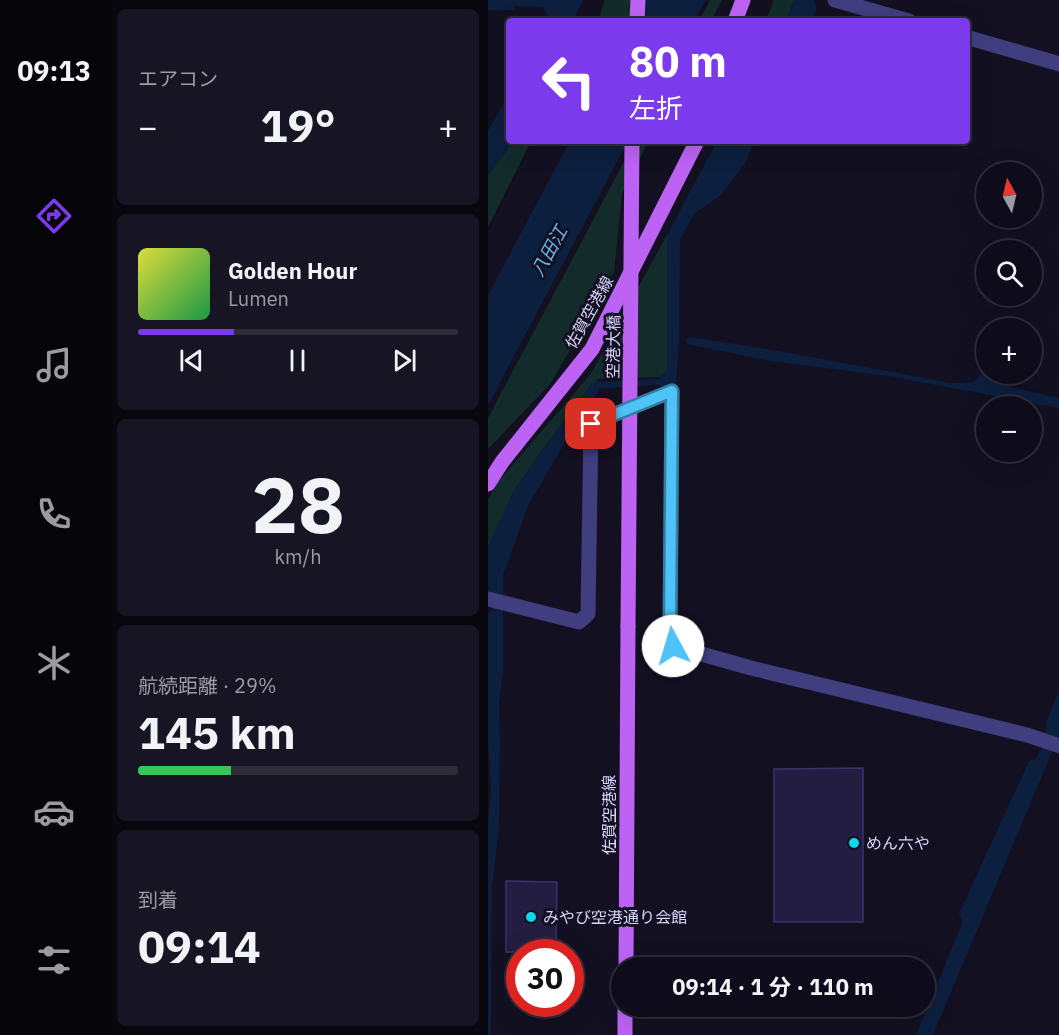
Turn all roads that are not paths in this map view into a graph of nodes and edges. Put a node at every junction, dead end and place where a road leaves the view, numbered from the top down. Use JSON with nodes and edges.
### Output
{"nodes":[{"id":1,"x":638,"y":0,"type":"edge"},
{"id":2,"x":743,"y":0,"type":"edge"},
{"id":3,"x":835,"y":0,"type":"edge"},
{"id":4,"x":637,"y":18,"type":"edge"},
{"id":5,"x":736,"y":18,"type":"edge"},
{"id":6,"x":898,"y":18,"type":"edge"},
{"id":7,"x":970,"y":39,"type":"edge"},
{"id":8,"x":1060,"y":64,"type":"edge"},
{"id":9,"x":632,"y":144,"type":"edge"},
{"id":10,"x":695,"y":144,"type":"edge"},
{"id":11,"x":488,"y":484,"type":"edge"},
{"id":12,"x":489,"y":599,"type":"edge"},
{"id":13,"x":628,"y":626,"type":"joint"},
{"id":14,"x":1059,"y":746,"type":"edge"},
{"id":15,"x":626,"y":957,"type":"edge"},
{"id":16,"x":625,"y":1017,"type":"edge"},
{"id":17,"x":625,"y":1035,"type":"edge"}],
"edges":[{"from":1,"to":4,"type":"main road"},
{"from":2,"to":5,"type":"main road"},
{"from":3,"to":6,"type":"street"},
{"from":7,"to":8,"type":"street"},
{"from":9,"to":13,"type":"main road","name":"空港大橋","bridge":true},
{"from":10,"to":11,"type":"main road","name":"佐賀空港線"},
{"from":12,"to":14,"type":"street"},
{"from":13,"to":15,"type":"main road","name":"佐賀空港線"},
{"from":16,"to":17,"type":"main road"}]}
